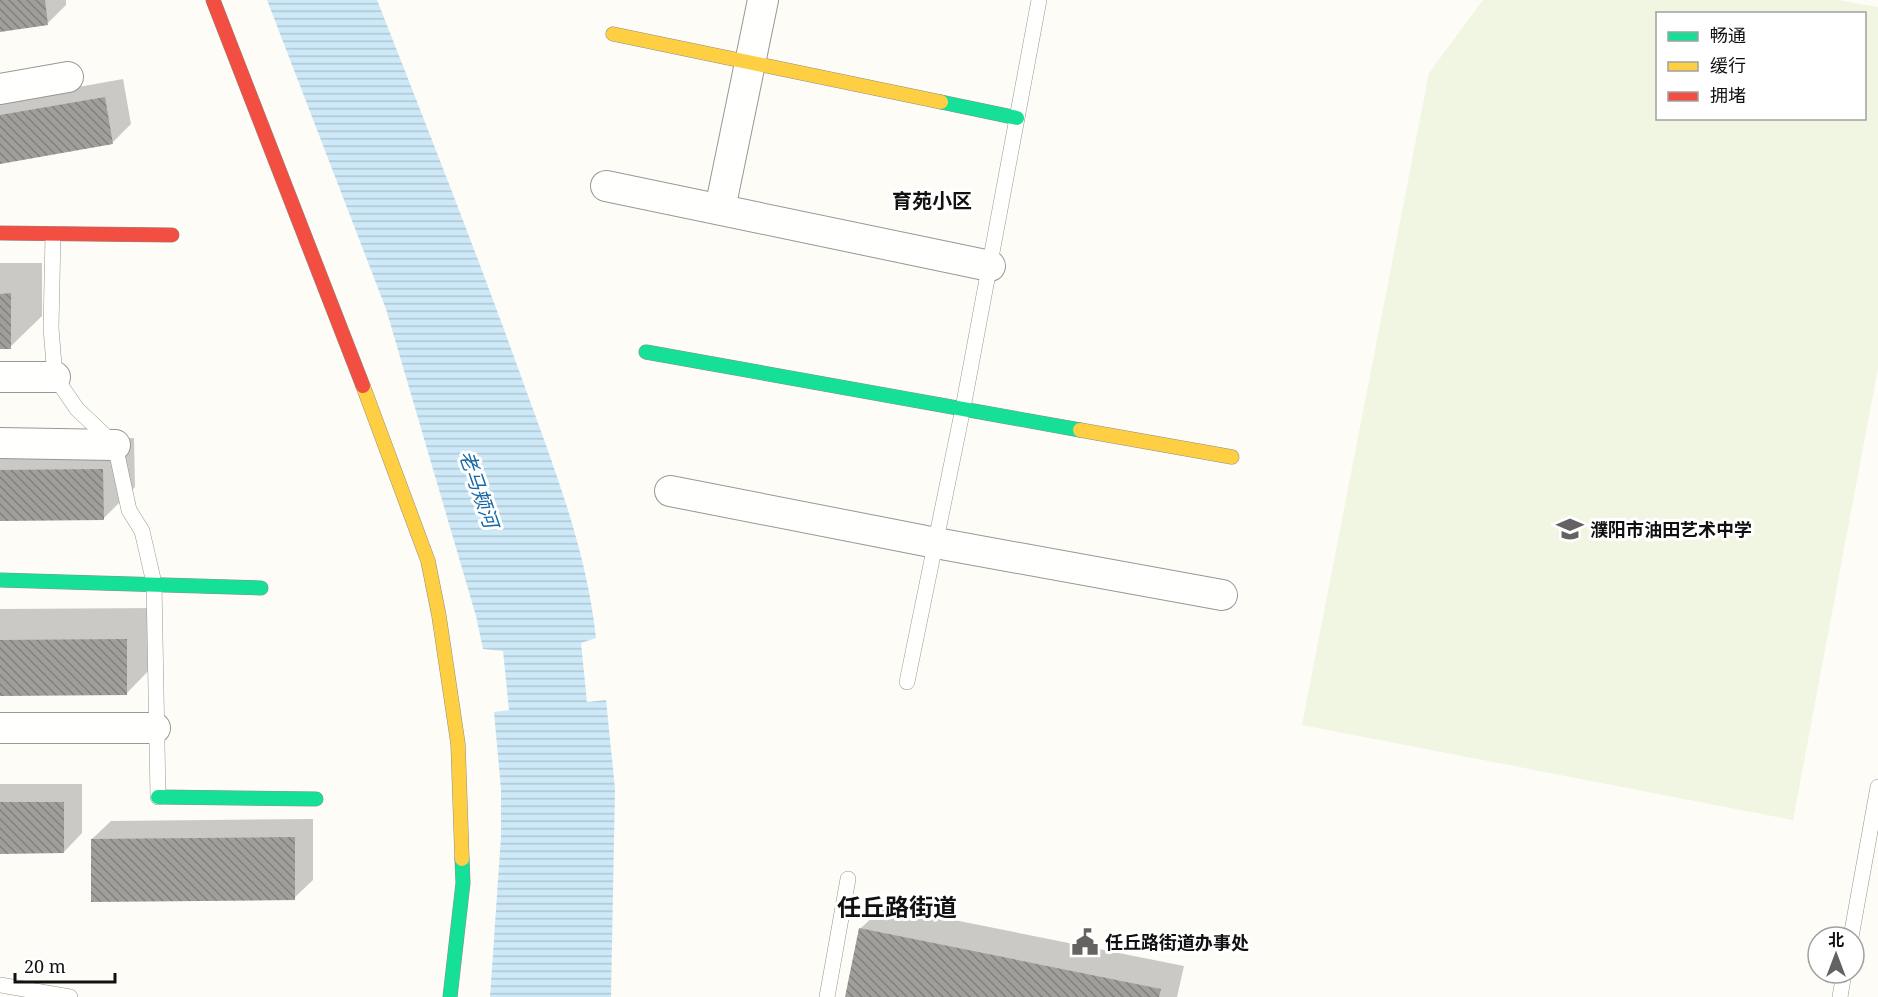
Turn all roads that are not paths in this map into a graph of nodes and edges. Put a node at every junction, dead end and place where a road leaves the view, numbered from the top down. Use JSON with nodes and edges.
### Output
{"nodes":[{"id":1,"x":213,"y":0,"type":"edge"},
{"id":2,"x":763,"y":0,"type":"edge"},
{"id":3,"x":1039,"y":0,"type":"edge"},
{"id":4,"x":613,"y":34,"type":"dead end"},
{"id":5,"x":749,"y":63,"type":"junction"},
{"id":6,"x":68,"y":77,"type":"dead end"},
{"id":7,"x":0,"y":89,"type":"edge"},
{"id":8,"x":1017,"y":118,"type":"junction"},
{"id":9,"x":606,"y":186,"type":"dead end"},
{"id":10,"x":720,"y":209,"type":"junction"},
{"id":11,"x":0,"y":233,"type":"edge"},
{"id":12,"x":53,"y":235,"type":"junction"},
{"id":13,"x":172,"y":235,"type":"dead end"},
{"id":14,"x":990,"y":266,"type":"junction"},
{"id":15,"x":646,"y":352,"type":"dead end"},
{"id":16,"x":0,"y":377,"type":"edge"},
{"id":17,"x":55,"y":377,"type":"junction"},
{"id":18,"x":963,"y":408,"type":"junction"},
{"id":19,"x":0,"y":443,"type":"edge"},
{"id":20,"x":115,"y":445,"type":"junction"},
{"id":21,"x":1232,"y":457,"type":"dead end"},
{"id":22,"x":670,"y":491,"type":"dead end"},
{"id":23,"x":936,"y":543,"type":"junction"},
{"id":24,"x":0,"y":580,"type":"edge"},
{"id":25,"x":154,"y":583,"type":"junction"},
{"id":26,"x":261,"y":588,"type":"dead end"},
{"id":27,"x":1222,"y":594,"type":"dead end"},
{"id":28,"x":907,"y":682,"type":"dead end"},
{"id":29,"x":0,"y":728,"type":"edge"},
{"id":30,"x":155,"y":728,"type":"junction"},
{"id":31,"x":1878,"y":787,"type":"edge"},
{"id":32,"x":158,"y":797,"type":"joint"},
{"id":33,"x":316,"y":799,"type":"dead end"},
{"id":34,"x":848,"y":879,"type":"dead end"},
{"id":35,"x":1853,"y":925,"type":"edge"},
{"id":36,"x":0,"y":985,"type":"edge"},
{"id":37,"x":70,"y":997,"type":"edge"},
{"id":38,"x":450,"y":997,"type":"edge"},
{"id":39,"x":826,"y":997,"type":"edge"}],
"edges":[{"from":1,"to":38,"type":"street"},
{"from":2,"to":5,"type":"street"},
{"from":3,"to":8,"type":"lane"},
{"from":4,"to":5,"type":"street"},
{"from":5,"to":8,"type":"street"},
{"from":5,"to":10,"type":"street"},
{"from":6,"to":7,"type":"street"},
{"from":8,"to":14,"type":"lane"},
{"from":9,"to":10,"type":"street"},
{"from":10,"to":14,"type":"street"},
{"from":11,"to":12,"type":"street"},
{"from":12,"to":13,"type":"street"},
{"from":12,"to":17,"type":"lane"},
{"from":14,"to":18,"type":"lane"},
{"from":15,"to":18,"type":"street"},
{"from":16,"to":17,"type":"street"},
{"from":17,"to":20,"type":"lane"},
{"from":18,"to":21,"type":"street"},
{"from":18,"to":23,"type":"lane"},
{"from":19,"to":20,"type":"street"},
{"from":20,"to":25,"type":"lane"},
{"from":22,"to":23,"type":"street"},
{"from":23,"to":27,"type":"street"},
{"from":23,"to":28,"type":"lane"},
{"from":24,"to":25,"type":"street"},
{"from":25,"to":26,"type":"street"},
{"from":25,"to":30,"type":"lane"},
{"from":29,"to":30,"type":"street"},
{"from":30,"to":32,"type":"lane"},
{"from":31,"to":35,"type":"lane"},
{"from":32,"to":33,"type":"street"},
{"from":34,"to":39,"type":"lane"},
{"from":36,"to":37,"type":"lane"}]}
